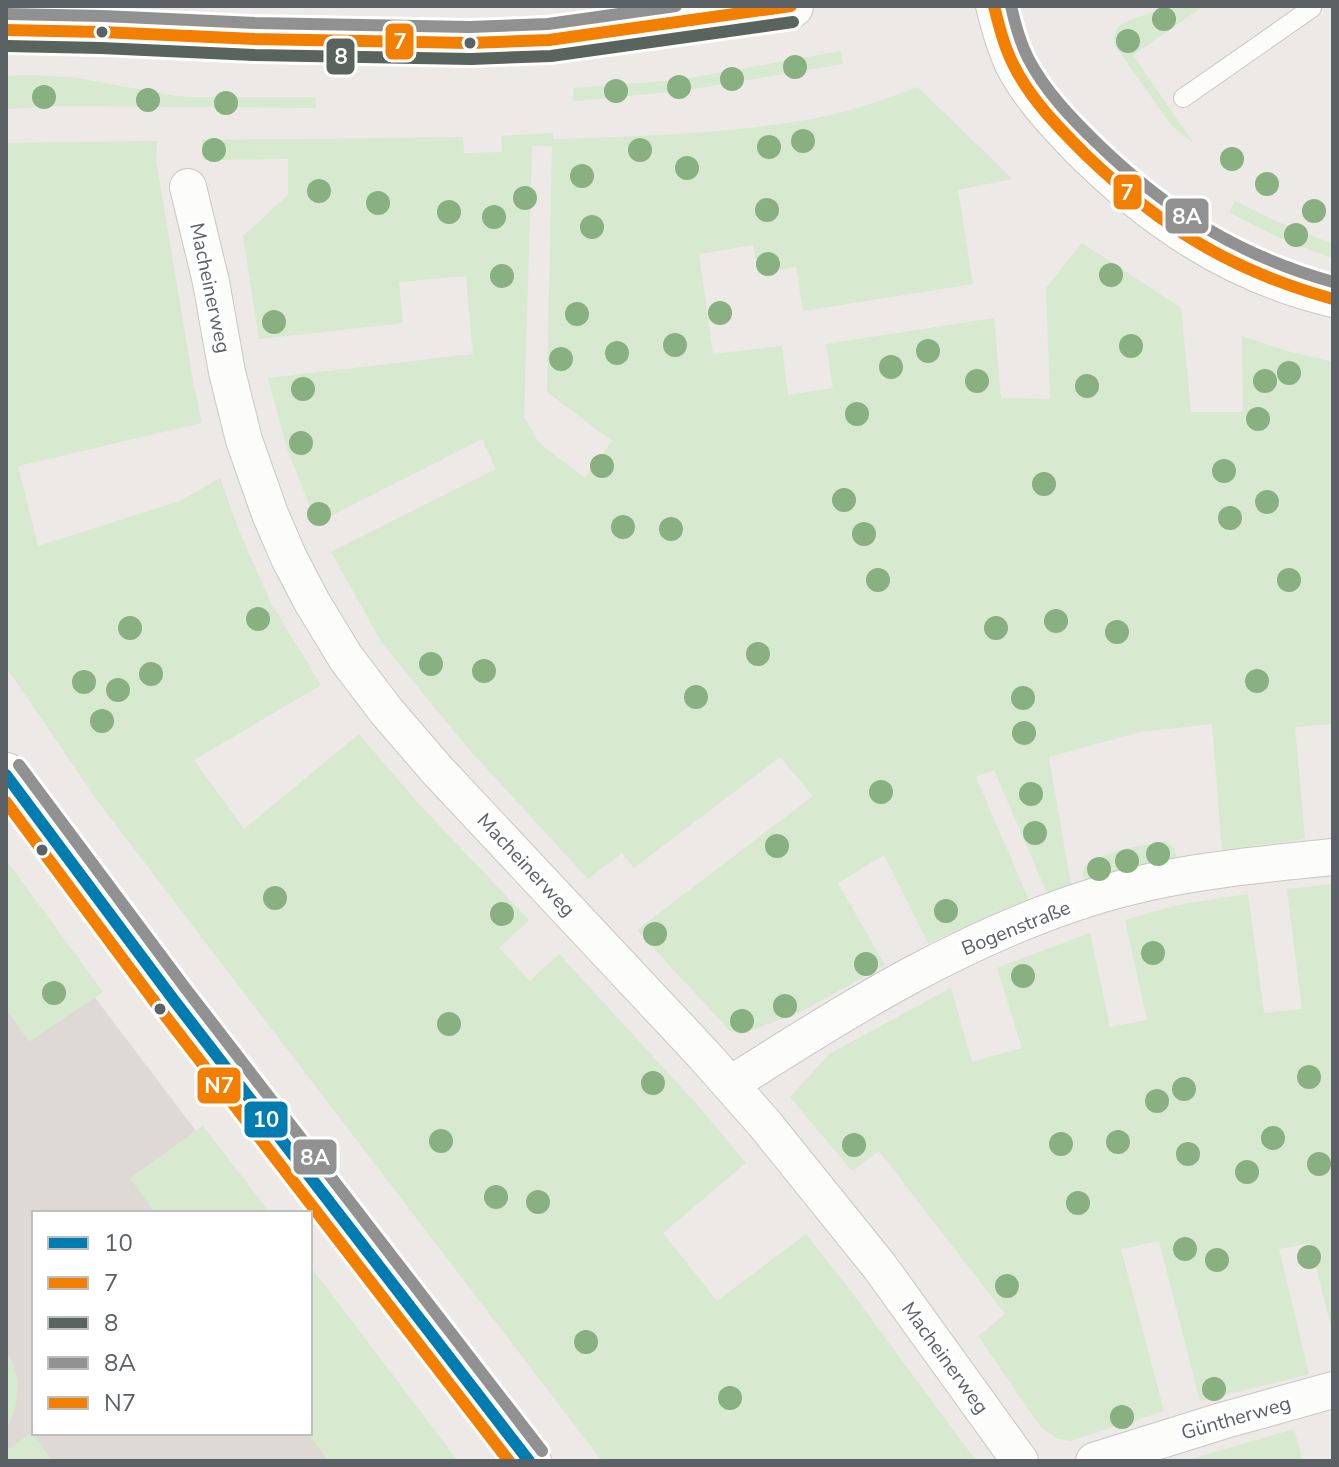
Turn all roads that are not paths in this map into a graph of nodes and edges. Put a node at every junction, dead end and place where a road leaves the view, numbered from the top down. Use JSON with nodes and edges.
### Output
{"nodes":[{"id":1,"x":791,"y":6,"type":"edge"},
{"id":2,"x":994,"y":6,"type":"edge"},
{"id":3,"x":1310,"y":6,"type":"edge"},
{"id":4,"x":6,"y":30,"type":"edge"},
{"id":5,"x":1183,"y":98,"type":"dead end"},
{"id":6,"x":188,"y":187,"type":"dead end"},
{"id":7,"x":1333,"y":299,"type":"edge"},
{"id":8,"x":6,"y":775,"type":"edge"},
{"id":9,"x":1333,"y":857,"type":"edge"},
{"id":10,"x":731,"y":1084,"type":"junction"},
{"id":11,"x":1333,"y":1390,"type":"edge"},
{"id":12,"x":529,"y":1461,"type":"edge"},
{"id":13,"x":1020,"y":1461,"type":"edge"},
{"id":14,"x":1094,"y":1461,"type":"edge"}],
"edges":[{"from":1,"to":4,"type":"street"},
{"from":2,"to":7,"type":"street"},
{"from":3,"to":5,"type":"lane"},
{"from":6,"to":10,"type":"street","name":"Macheinerweg"},
{"from":8,"to":12,"type":"street"},
{"from":9,"to":10,"type":"street","name":"Bogenstraße"},
{"from":10,"to":13,"type":"street","name":"Macheinerweg"},
{"from":11,"to":14,"type":"street","name":"Güntherweg"}]}
